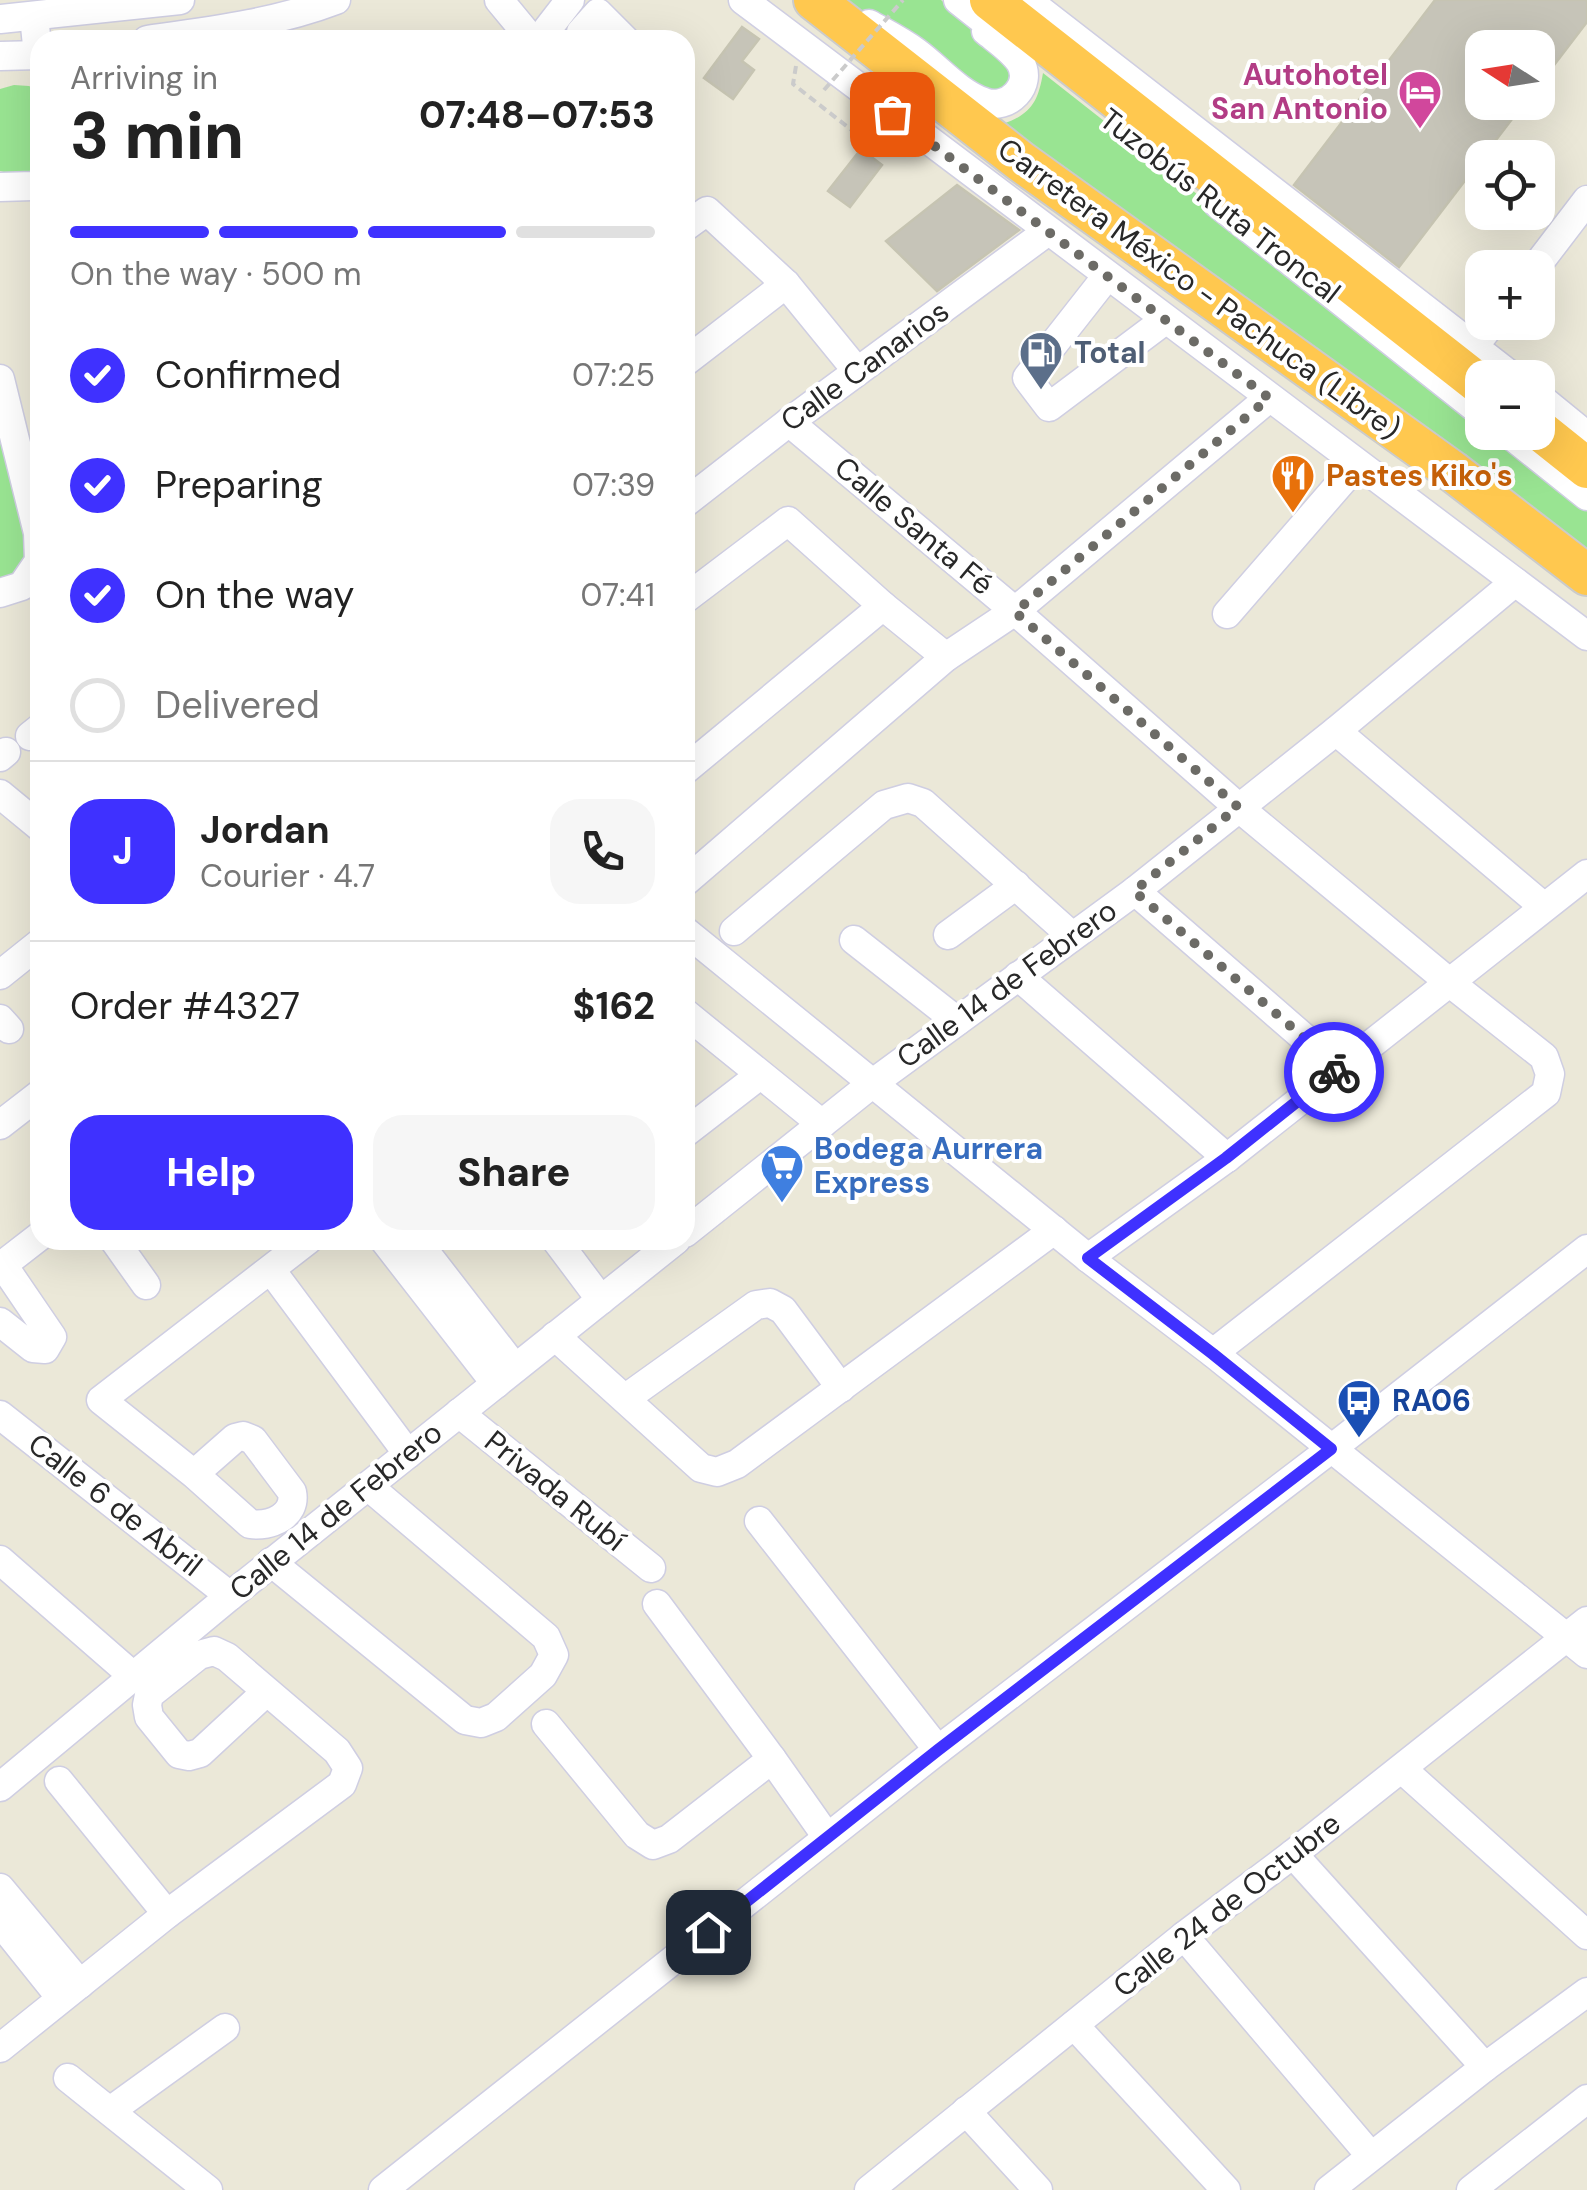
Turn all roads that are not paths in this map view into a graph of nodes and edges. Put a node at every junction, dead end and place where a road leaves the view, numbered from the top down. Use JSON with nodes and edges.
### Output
{"nodes":[{"id":1,"x":180,"y":0,"type":"edge"},
{"id":2,"x":336,"y":0,"type":"edge"},
{"id":3,"x":499,"y":0,"type":"edge"},
{"id":4,"x":570,"y":0,"type":"edge"},
{"id":5,"x":743,"y":0,"type":"edge"},
{"id":6,"x":814,"y":0,"type":"edge"},
{"id":7,"x":828,"y":0,"type":"edge"},
{"id":8,"x":950,"y":0,"type":"edge"},
{"id":9,"x":958,"y":0,"type":"edge"},
{"id":10,"x":990,"y":0,"type":"edge"},
{"id":11,"x":1027,"y":0,"type":"edge"},
{"id":12,"x":34,"y":16,"type":"junction"},
{"id":13,"x":0,"y":19,"type":"edge"},
{"id":14,"x":36,"y":30,"type":"edge"},
{"id":15,"x":218,"y":30,"type":"edge"},
{"id":16,"x":527,"y":30,"type":"edge"},
{"id":17,"x":544,"y":30,"type":"edge"},
{"id":18,"x":584,"y":30,"type":"edge"},
{"id":19,"x":615,"y":30,"type":"edge"},
{"id":20,"x":0,"y":56,"type":"edge"},
{"id":21,"x":30,"y":56,"type":"edge"},
{"id":22,"x":30,"y":186,"type":"edge"},
{"id":23,"x":0,"y":187,"type":"edge"},
{"id":24,"x":1587,"y":200,"type":"edge"},
{"id":25,"x":696,"y":219,"type":"edge"},
{"id":26,"x":1048,"y":232,"type":"junction"},
{"id":27,"x":1549,"y":250,"type":"edge"},
{"id":28,"x":1107,"y":276,"type":"junction"},
{"id":29,"x":786,"y":284,"type":"junction"},
{"id":30,"x":1165,"y":320,"type":"junction"},
{"id":31,"x":1479,"y":340,"type":"edge"},
{"id":32,"x":1474,"y":346,"type":"junction"},
{"id":33,"x":695,"y":354,"type":"edge"},
{"id":34,"x":1492,"y":360,"type":"edge"},
{"id":35,"x":857,"y":371,"type":"junction"},
{"id":36,"x":1465,"y":373,"type":"edge"},
{"id":37,"x":0,"y":379,"type":"edge"},
{"id":38,"x":1269,"y":398,"type":"junction"},
{"id":39,"x":1465,"y":400,"type":"edge"},
{"id":40,"x":1555,"y":410,"type":"edge"},
{"id":41,"x":788,"y":422,"type":"junction"},
{"id":42,"x":1587,"y":436,"type":"edge"},
{"id":43,"x":1555,"y":443,"type":"edge"},
{"id":44,"x":1530,"y":450,"type":"edge"},
{"id":45,"x":1358,"y":464,"type":"junction"},
{"id":46,"x":1587,"y":468,"type":"edge"},
{"id":47,"x":695,"y":495,"type":"edge"},
{"id":48,"x":1587,"y":496,"type":"edge"},
{"id":49,"x":30,"y":501,"type":"edge"},
{"id":50,"x":1587,"y":562,"type":"edge"},
{"id":51,"x":30,"y":574,"type":"edge"},
{"id":52,"x":1587,"y":575,"type":"edge"},
{"id":53,"x":1515,"y":582,"type":"junction"},
{"id":54,"x":695,"y":591,"type":"edge"},
{"id":55,"x":0,"y":593,"type":"edge"},
{"id":56,"x":883,"y":606,"type":"junction"},
{"id":57,"x":1015,"y":612,"type":"junction"},
{"id":58,"x":1227,"y":614,"type":"dead end"},
{"id":59,"x":1587,"y":636,"type":"edge"},
{"id":60,"x":946,"y":658,"type":"junction"},
{"id":61,"x":1336,"y":731,"type":"junction"},
{"id":62,"x":695,"y":762,"type":"edge"},
{"id":63,"x":0,"y":794,"type":"edge"},
{"id":64,"x":1238,"y":807,"type":"junction"},
{"id":65,"x":30,"y":820,"type":"edge"},
{"id":66,"x":695,"y":873,"type":"edge"},
{"id":67,"x":1587,"y":874,"type":"edge"},
{"id":68,"x":1016,"y":886,"type":"junction"},
{"id":69,"x":1134,"y":891,"type":"junction"},
{"id":70,"x":1544,"y":907,"type":"junction"},
{"id":71,"x":734,"y":931,"type":"dead end"},
{"id":72,"x":948,"y":935,"type":"dead end"},
{"id":73,"x":1072,"y":936,"type":"junction"},
{"id":74,"x":695,"y":939,"type":"edge"},
{"id":75,"x":854,"y":940,"type":"dead end"},
{"id":76,"x":30,"y":951,"type":"edge"},
{"id":77,"x":0,"y":975,"type":"edge"},
{"id":78,"x":1018,"y":976,"type":"junction"},
{"id":79,"x":1449,"y":982,"type":"junction"},
{"id":80,"x":956,"y":1021,"type":"junction"},
{"id":81,"x":695,"y":1022,"type":"edge"},
{"id":82,"x":1339,"y":1068,"type":"junction"},
{"id":83,"x":760,"y":1075,"type":"junction"},
{"id":84,"x":873,"y":1083,"type":"junction"},
{"id":85,"x":30,"y":1102,"type":"edge"},
{"id":86,"x":822,"y":1124,"type":"junction"},
{"id":87,"x":0,"y":1125,"type":"edge"},
{"id":88,"x":695,"y":1125,"type":"edge"},
{"id":89,"x":1226,"y":1158,"type":"junction"},
{"id":90,"x":695,"y":1225,"type":"edge"},
{"id":91,"x":1054,"y":1230,"type":"junction"},
{"id":92,"x":30,"y":1244,"type":"edge"},
{"id":93,"x":1587,"y":1249,"type":"edge"},
{"id":94,"x":121,"y":1250,"type":"edge"},
{"id":95,"x":295,"y":1250,"type":"edge"},
{"id":96,"x":393,"y":1250,"type":"edge"},
{"id":97,"x":423,"y":1250,"type":"edge"},
{"id":98,"x":564,"y":1250,"type":"edge"},
{"id":99,"x":664,"y":1250,"type":"edge"},
{"id":100,"x":1088,"y":1258,"type":"junction"},
{"id":101,"x":1,"y":1266,"type":"edge"},
{"id":102,"x":270,"y":1270,"type":"junction"},
{"id":103,"x":146,"y":1285,"type":"dead end"},
{"id":104,"x":601,"y":1300,"type":"junction"},
{"id":105,"x":0,"y":1322,"type":"edge"},
{"id":106,"x":555,"y":1336,"type":"junction"},
{"id":107,"x":1213,"y":1354,"type":"junction"},
{"id":108,"x":506,"y":1376,"type":"junction"},
{"id":109,"x":841,"y":1388,"type":"junction"},
{"id":110,"x":626,"y":1398,"type":"junction"},
{"id":111,"x":459,"y":1413,"type":"junction"},
{"id":112,"x":0,"y":1414,"type":"edge"},
{"id":113,"x":1331,"y":1449,"type":"junction"},
{"id":114,"x":408,"y":1454,"type":"junction"},
{"id":115,"x":194,"y":1474,"type":"dead end"},
{"id":116,"x":368,"y":1486,"type":"junction"},
{"id":117,"x":758,"y":1520,"type":"dead end"},
{"id":118,"x":0,"y":1560,"type":"edge"},
{"id":119,"x":272,"y":1562,"type":"junction"},
{"id":120,"x":651,"y":1568,"type":"dead end"},
{"id":121,"x":230,"y":1596,"type":"junction"},
{"id":122,"x":657,"y":1604,"type":"dead end"},
{"id":123,"x":1580,"y":1637,"type":"edge"},
{"id":124,"x":132,"y":1675,"type":"junction"},
{"id":125,"x":266,"y":1692,"type":"junction"},
{"id":126,"x":546,"y":1724,"type":"dead end"},
{"id":127,"x":938,"y":1750,"type":"junction"},
{"id":128,"x":772,"y":1759,"type":"junction"},
{"id":129,"x":1402,"y":1769,"type":"junction"},
{"id":130,"x":60,"y":1780,"type":"dead end"},
{"id":131,"x":0,"y":1787,"type":"edge"},
{"id":132,"x":827,"y":1837,"type":"junction"},
{"id":133,"x":1294,"y":1854,"type":"junction"},
{"id":134,"x":0,"y":1888,"type":"edge"},
{"id":135,"x":167,"y":1914,"type":"junction"},
{"id":136,"x":0,"y":1922,"type":"edge"},
{"id":137,"x":1184,"y":1936,"type":"junction"},
{"id":138,"x":1587,"y":1936,"type":"edge"},
{"id":139,"x":70,"y":1991,"type":"junction"},
{"id":140,"x":1587,"y":1992,"type":"edge"},
{"id":141,"x":1074,"y":2025,"type":"junction"},
{"id":142,"x":224,"y":2028,"type":"dead end"},
{"id":143,"x":0,"y":2048,"type":"edge"},
{"id":144,"x":1485,"y":2067,"type":"junction"},
{"id":145,"x":68,"y":2078,"type":"dead end"},
{"id":146,"x":1587,"y":2099,"type":"edge"},
{"id":147,"x":966,"y":2110,"type":"junction"},
{"id":148,"x":110,"y":2112,"type":"junction"},
{"id":149,"x":1370,"y":2156,"type":"junction"},
{"id":150,"x":208,"y":2190,"type":"edge"},
{"id":151,"x":383,"y":2190,"type":"edge"},
{"id":152,"x":869,"y":2190,"type":"edge"},
{"id":153,"x":1038,"y":2190,"type":"edge"},
{"id":154,"x":1226,"y":2190,"type":"edge"},
{"id":155,"x":1329,"y":2190,"type":"edge"},
{"id":156,"x":1470,"y":2190,"type":"edge"}],
"edges":[{"from":1,"to":12,"type":"street"},
{"from":2,"to":15,"type":"street"},
{"from":3,"to":16,"type":"street"},
{"from":4,"to":17,"type":"street"},
{"from":5,"to":26,"type":"street"},
{"from":6,"to":52,"type":"highway","name":"Carretera México - Pachuca (Libre)"},
{"from":7,"to":8,"type":"street"},
{"from":7,"to":50,"type":"street","name":"Tuzobús Ruta Troncal"},
{"from":9,"to":39,"type":"street","name":"Tuzobús Ruta Troncal"},
{"from":10,"to":36,"type":"highway"},
{"from":11,"to":32,"type":"street"},
{"from":12,"to":13,"type":"street"},
{"from":12,"to":14,"type":"street"},
{"from":18,"to":19,"type":"street"},
{"from":20,"to":21,"type":"street"},
{"from":22,"to":23,"type":"street"},
{"from":24,"to":27,"type":"street"},
{"from":25,"to":29,"type":"street"},
{"from":26,"to":28,"type":"street"},
{"from":26,"to":35,"type":"street","name":"Calle Canarios"},
{"from":28,"to":30,"type":"street"},
{"from":28,"to":30,"type":"street"},
{"from":29,"to":33,"type":"street"},
{"from":29,"to":35,"type":"street"},
{"from":30,"to":38,"type":"street"},
{"from":31,"to":32,"type":"street"},
{"from":32,"to":34,"type":"street"},
{"from":35,"to":41,"type":"street","name":"Calle Canarios"},
{"from":37,"to":49,"type":"street"},
{"from":38,"to":45,"type":"street"},
{"from":38,"to":57,"type":"street"},
{"from":40,"to":42,"type":"street"},
{"from":41,"to":47,"type":"street","name":"Calle Canarios"},
{"from":41,"to":57,"type":"street","name":"Calle Santa Fé"},
{"from":43,"to":46,"type":"highway"},
{"from":44,"to":48,"type":"street"},
{"from":45,"to":53,"type":"street"},
{"from":45,"to":58,"type":"street"},
{"from":51,"to":55,"type":"street"},
{"from":53,"to":59,"type":"street"},
{"from":53,"to":61,"type":"street","name":"Calle 14 de Febrero"},
{"from":54,"to":56,"type":"street"},
{"from":56,"to":60,"type":"street"},
{"from":56,"to":62,"type":"street"},
{"from":57,"to":60,"type":"street"},
{"from":57,"to":64,"type":"street","name":"Calle Santa Fé"},
{"from":60,"to":66,"type":"street"},
{"from":61,"to":64,"type":"street","name":"Calle 14 de Febrero"},
{"from":61,"to":70,"type":"street"},
{"from":63,"to":65,"type":"street"},
{"from":64,"to":69,"type":"street","name":"Calle 14 de Febrero"},
{"from":64,"to":79,"type":"street","name":"Calle Santa Fé"},
{"from":67,"to":70,"type":"street"},
{"from":68,"to":71,"type":"street"},
{"from":68,"to":72,"type":"street"},
{"from":68,"to":73,"type":"street"},
{"from":69,"to":73,"type":"street","name":"Calle 14 de Febrero"},
{"from":69,"to":82,"type":"street"},
{"from":70,"to":79,"type":"street"},
{"from":73,"to":78,"type":"street","name":"Calle 14 de Febrero"},
{"from":74,"to":84,"type":"street"},
{"from":75,"to":80,"type":"street"},
{"from":76,"to":77,"type":"street"},
{"from":78,"to":80,"type":"street","name":"Calle 14 de Febrero"},
{"from":78,"to":89,"type":"street"},
{"from":79,"to":82,"type":"street"},
{"from":79,"to":107,"type":"street","name":"Calle Santa Fé"},
{"from":80,"to":84,"type":"street","name":"Calle 14 de Febrero"},
{"from":81,"to":83,"type":"street"},
{"from":82,"to":89,"type":"street"},
{"from":83,"to":86,"type":"street"},
{"from":83,"to":88,"type":"street"},
{"from":84,"to":86,"type":"street","name":"Calle 14 de Febrero"},
{"from":84,"to":91,"type":"street"},
{"from":85,"to":87,"type":"street"},
{"from":86,"to":90,"type":"street","name":"Calle 14 de Febrero"},
{"from":89,"to":100,"type":"street"},
{"from":91,"to":100,"type":"street"},
{"from":91,"to":109,"type":"street"},
{"from":92,"to":101,"type":"street"},
{"from":93,"to":113,"type":"street"},
{"from":94,"to":103,"type":"street"},
{"from":95,"to":102,"type":"street"},
{"from":96,"to":108,"type":"street"},
{"from":97,"to":108,"type":"street"},
{"from":98,"to":104,"type":"street"},
{"from":99,"to":104,"type":"street","name":"Calle 14 de Febrero"},
{"from":100,"to":107,"type":"street"},
{"from":101,"to":105,"type":"street"},
{"from":102,"to":114,"type":"street"},
{"from":102,"to":115,"type":"street"},
{"from":104,"to":106,"type":"street","name":"Calle 14 de Febrero"},
{"from":106,"to":108,"type":"street","name":"Calle 14 de Febrero"},
{"from":106,"to":110,"type":"street"},
{"from":107,"to":113,"type":"street"},
{"from":108,"to":111,"type":"street","name":"Calle 14 de Febrero"},
{"from":109,"to":110,"type":"street"},
{"from":109,"to":110,"type":"street"},
{"from":111,"to":114,"type":"street","name":"Calle 14 de Febrero"},
{"from":111,"to":120,"type":"street","name":"Privada Rubí"},
{"from":112,"to":121,"type":"street","name":"Calle 6 de Abril"},
{"from":113,"to":123,"type":"street"},
{"from":113,"to":127,"type":"street"},
{"from":114,"to":116,"type":"street","name":"Calle 14 de Febrero"},
{"from":116,"to":119,"type":"street","name":"Calle 14 de Febrero"},
{"from":116,"to":119,"type":"street"},
{"from":117,"to":127,"type":"street"},
{"from":118,"to":124,"type":"street"},
{"from":119,"to":121,"type":"street","name":"Calle 14 de Febrero"},
{"from":121,"to":124,"type":"street","name":"Calle 14 de Febrero"},
{"from":122,"to":128,"type":"street"},
{"from":123,"to":129,"type":"street","name":"Calle 24 de Octubre"},
{"from":124,"to":131,"type":"street","name":"Calle 14 de Febrero"},
{"from":125,"to":125,"type":"street"},
{"from":125,"to":135,"type":"street"},
{"from":126,"to":128,"type":"street"},
{"from":127,"to":132,"type":"street"},
{"from":128,"to":132,"type":"street"},
{"from":129,"to":133,"type":"street","name":"Calle 24 de Octubre"},
{"from":129,"to":138,"type":"street"},
{"from":130,"to":135,"type":"street"},
{"from":132,"to":151,"type":"street"},
{"from":133,"to":137,"type":"street","name":"Calle 24 de Octubre"},
{"from":133,"to":144,"type":"street"},
{"from":134,"to":139,"type":"street"},
{"from":135,"to":139,"type":"street"},
{"from":136,"to":139,"type":"street"},
{"from":137,"to":141,"type":"street","name":"Calle 24 de Octubre"},
{"from":137,"to":149,"type":"street"},
{"from":139,"to":143,"type":"street"},
{"from":140,"to":144,"type":"street"},
{"from":141,"to":147,"type":"street","name":"Calle 24 de Octubre"},
{"from":141,"to":154,"type":"street"},
{"from":142,"to":148,"type":"street"},
{"from":144,"to":149,"type":"street"},
{"from":145,"to":148,"type":"street"},
{"from":146,"to":156,"type":"street"},
{"from":147,"to":152,"type":"street","name":"Calle 24 de Octubre"},
{"from":147,"to":153,"type":"street"},
{"from":148,"to":150,"type":"street"},
{"from":149,"to":155,"type":"street"}]}
